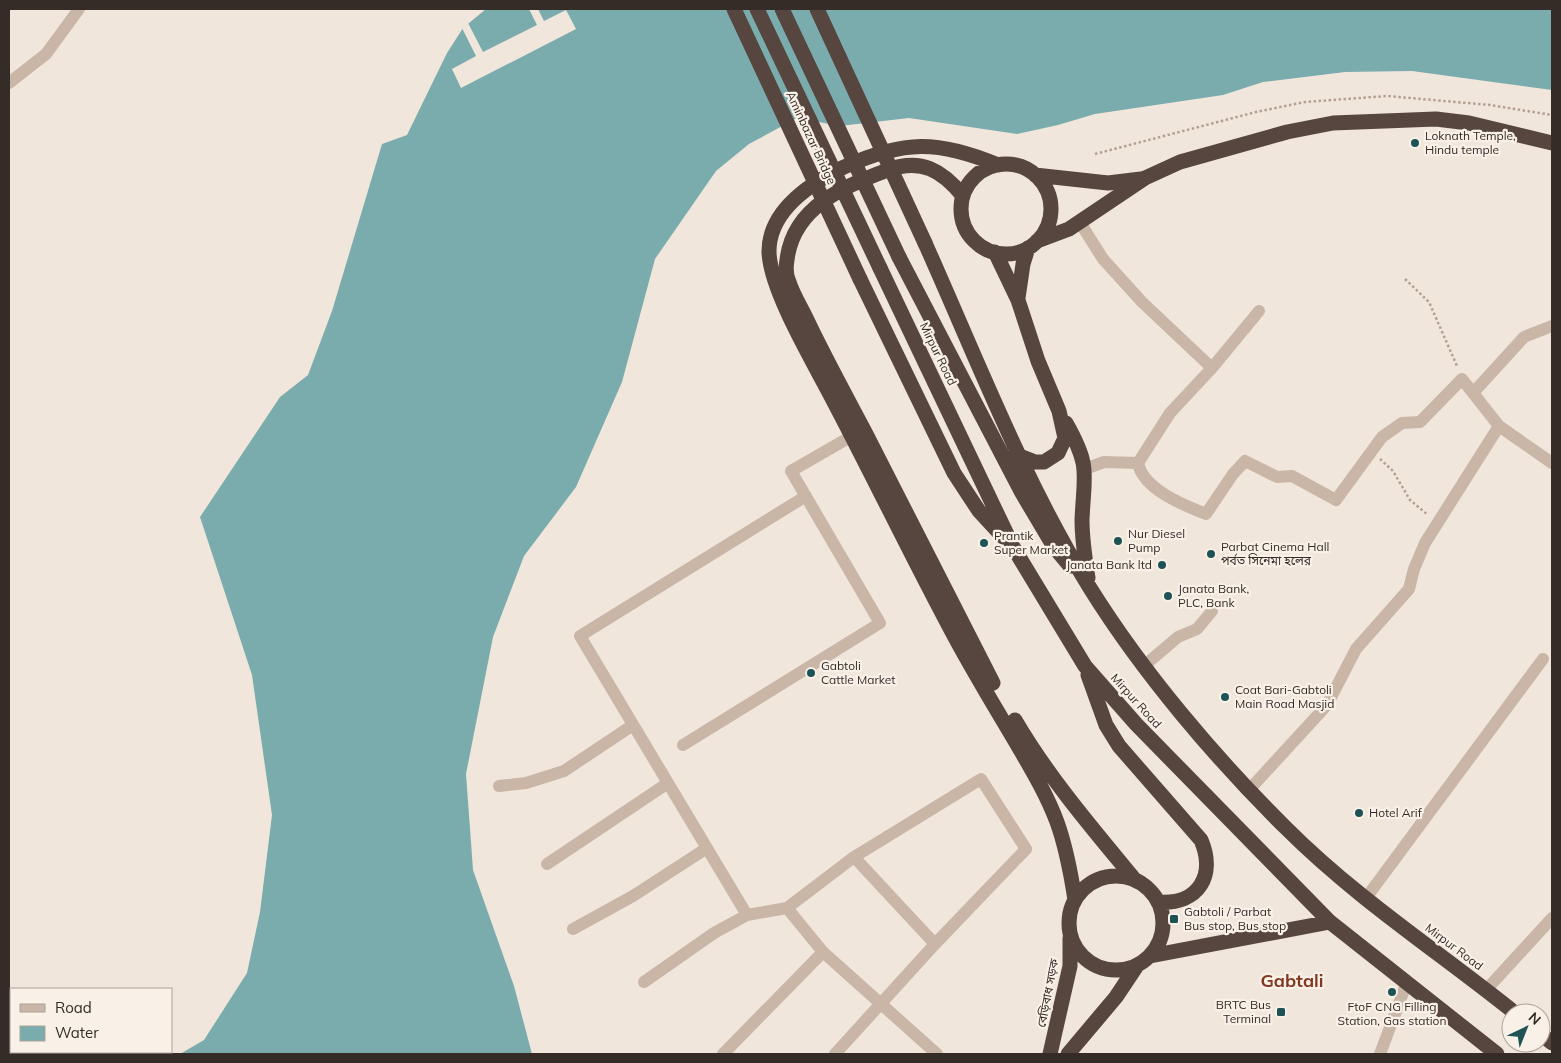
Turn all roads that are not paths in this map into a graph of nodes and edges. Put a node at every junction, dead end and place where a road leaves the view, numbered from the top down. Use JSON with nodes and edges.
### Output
{"nodes":[{"id":1,"x":79,"y":9,"type":"edge"},
{"id":2,"x":734,"y":9,"type":"edge"},
{"id":3,"x":757,"y":9,"type":"edge"},
{"id":4,"x":782,"y":9,"type":"edge"},
{"id":5,"x":817,"y":9,"type":"edge"},
{"id":6,"x":9,"y":83,"type":"edge"},
{"id":7,"x":1552,"y":143,"type":"edge"},
{"id":8,"x":998,"y":165,"type":"junction"},
{"id":9,"x":1035,"y":175,"type":"junction"},
{"id":10,"x":1145,"y":178,"type":"junction"},
{"id":11,"x":963,"y":196,"type":"junction"},
{"id":12,"x":1079,"y":220,"type":"junction"},
{"id":13,"x":1033,"y":245,"type":"junction"},
{"id":14,"x":995,"y":252,"type":"junction"},
{"id":15,"x":880,"y":268,"type":"joint"},
{"id":16,"x":1018,"y":300,"type":"junction"},
{"id":17,"x":1259,"y":311,"type":"dead end"},
{"id":18,"x":1552,"y":326,"type":"edge"},
{"id":19,"x":1212,"y":368,"type":"junction"},
{"id":20,"x":1473,"y":393,"type":"junction"},
{"id":21,"x":1059,"y":411,"type":"junction"},
{"id":22,"x":1498,"y":426,"type":"junction"},
{"id":23,"x":852,"y":436,"type":"junction"},
{"id":24,"x":993,"y":439,"type":"junction"},
{"id":25,"x":1021,"y":458,"type":"junction"},
{"id":26,"x":1138,"y":462,"type":"junction"},
{"id":27,"x":1552,"y":463,"type":"edge"},
{"id":28,"x":1085,"y":469,"type":"junction"},
{"id":29,"x":806,"y":496,"type":"junction"},
{"id":30,"x":1013,"y":547,"type":"junction"},
{"id":31,"x":1090,"y":587,"type":"junction"},
{"id":32,"x":1212,"y":611,"type":"dead end"},
{"id":33,"x":1543,"y":659,"type":"dead end"},
{"id":34,"x":1144,"y":665,"type":"junction"},
{"id":35,"x":1085,"y":666,"type":"junction"},
{"id":36,"x":633,"y":725,"type":"junction"},
{"id":37,"x":683,"y":745,"type":"dead end"},
{"id":38,"x":668,"y":783,"type":"junction"},
{"id":39,"x":499,"y":786,"type":"dead end"},
{"id":40,"x":1249,"y":790,"type":"junction"},
{"id":41,"x":706,"y":848,"type":"junction"},
{"id":42,"x":854,"y":857,"type":"junction"},
{"id":43,"x":547,"y":864,"type":"dead end"},
{"id":44,"x":1135,"y":880,"type":"junction"},
{"id":45,"x":1366,"y":898,"type":"junction"},
{"id":46,"x":1075,"y":900,"type":"junction"},
{"id":47,"x":1158,"y":902,"type":"junction"},
{"id":48,"x":787,"y":908,"type":"junction"},
{"id":49,"x":747,"y":915,"type":"junction"},
{"id":50,"x":1552,"y":918,"type":"edge"},
{"id":51,"x":1330,"y":922,"type":"junction"},
{"id":52,"x":573,"y":929,"type":"dead end"},
{"id":53,"x":1070,"y":936,"type":"junction"},
{"id":54,"x":935,"y":944,"type":"junction"},
{"id":55,"x":823,"y":952,"type":"junction"},
{"id":56,"x":1150,"y":956,"type":"junction"},
{"id":57,"x":1136,"y":966,"type":"junction"},
{"id":58,"x":644,"y":982,"type":"dead end"},
{"id":59,"x":1407,"y":982,"type":"junction"},
{"id":60,"x":1486,"y":990,"type":"junction"},
{"id":61,"x":1502,"y":1003,"type":"edge"},
{"id":62,"x":881,"y":1004,"type":"junction"},
{"id":63,"x":723,"y":1054,"type":"edge"},
{"id":64,"x":835,"y":1054,"type":"edge"},
{"id":65,"x":937,"y":1054,"type":"edge"},
{"id":66,"x":1050,"y":1054,"type":"edge"},
{"id":67,"x":1068,"y":1054,"type":"edge"},
{"id":68,"x":1380,"y":1054,"type":"edge"},
{"id":69,"x":1498,"y":1054,"type":"edge"}],
"edges":[{"from":1,"to":6,"type":"street"},
{"from":2,"to":30,"type":"highway","name":"Aminbazar Bridge","bridge":true},
{"from":3,"to":15,"type":"highway","name":"Aminbazar Bridge","bridge":true},
{"from":4,"to":24,"type":"highway","bridge":true},
{"from":5,"to":25,"type":"highway","name":"Mirpur Road","bridge":true},
{"from":7,"to":10,"type":"highway"},
{"from":8,"to":9,"type":"highway"},
{"from":8,"to":11,"type":"highway"},
{"from":8,"to":23,"type":"highway"},
{"from":9,"to":10,"type":"highway"},
{"from":9,"to":13,"type":"highway"},
{"from":10,"to":12,"type":"highway"},
{"from":11,"to":14,"type":"highway"},
{"from":11,"to":44,"type":"highway"},
{"from":12,"to":13,"type":"highway"},
{"from":12,"to":19,"type":"street"},
{"from":13,"to":14,"type":"highway"},
{"from":13,"to":16,"type":"highway"},
{"from":14,"to":16,"type":"highway"},
{"from":15,"to":30,"type":"highway","name":"Mirpur Road"},
{"from":16,"to":21,"type":"highway"},
{"from":17,"to":19,"type":"street"},
{"from":18,"to":20,"type":"street"},
{"from":19,"to":26,"type":"street"},
{"from":20,"to":22,"type":"street"},
{"from":20,"to":26,"type":"street"},
{"from":21,"to":25,"type":"highway"},
{"from":21,"to":28,"type":"highway"},
{"from":22,"to":27,"type":"street"},
{"from":22,"to":40,"type":"street"},
{"from":23,"to":29,"type":"street"},
{"from":23,"to":46,"type":"highway"},
{"from":24,"to":25,"type":"highway"},
{"from":24,"to":31,"type":"highway"},
{"from":25,"to":31,"type":"highway","name":"Mirpur Road"},
{"from":26,"to":28,"type":"street"},
{"from":28,"to":31,"type":"highway"},
{"from":29,"to":36,"type":"street"},
{"from":29,"to":37,"type":"street"},
{"from":30,"to":35,"type":"highway","name":"Mirpur Road"},
{"from":31,"to":34,"type":"highway","name":"Mirpur Road"},
{"from":32,"to":34,"type":"street"},
{"from":33,"to":45,"type":"street"},
{"from":34,"to":40,"type":"highway","name":"Mirpur Road"},
{"from":35,"to":47,"type":"highway"},
{"from":35,"to":51,"type":"highway","name":"Mirpur Road"},
{"from":36,"to":38,"type":"street"},
{"from":36,"to":39,"type":"street"},
{"from":38,"to":41,"type":"street"},
{"from":38,"to":43,"type":"street"},
{"from":40,"to":45,"type":"highway","name":"Mirpur Road"},
{"from":41,"to":49,"type":"street"},
{"from":41,"to":52,"type":"street"},
{"from":42,"to":48,"type":"street"},
{"from":42,"to":54,"type":"street"},
{"from":42,"to":54,"type":"street"},
{"from":44,"to":46,"type":"highway"},
{"from":44,"to":47,"type":"highway"},
{"from":45,"to":60,"type":"highway","name":"Mirpur Road"},
{"from":46,"to":53,"type":"highway"},
{"from":47,"to":56,"type":"highway"},
{"from":48,"to":49,"type":"street"},
{"from":48,"to":55,"type":"street"},
{"from":49,"to":58,"type":"street"},
{"from":50,"to":60,"type":"street"},
{"from":51,"to":56,"type":"highway"},
{"from":51,"to":59,"type":"highway","name":"Mirpur Road"},
{"from":53,"to":57,"type":"highway"},
{"from":53,"to":66,"type":"highway","name":"বেড়িবাধ সড়ক"},
{"from":54,"to":62,"type":"street"},
{"from":55,"to":62,"type":"street"},
{"from":55,"to":63,"type":"street"},
{"from":56,"to":57,"type":"highway"},
{"from":57,"to":67,"type":"highway"},
{"from":59,"to":68,"type":"street"},
{"from":59,"to":69,"type":"highway","name":"Mirpur Road"},
{"from":60,"to":61,"type":"highway","name":"Mirpur Road"},
{"from":62,"to":64,"type":"street"},
{"from":62,"to":65,"type":"street"}]}
